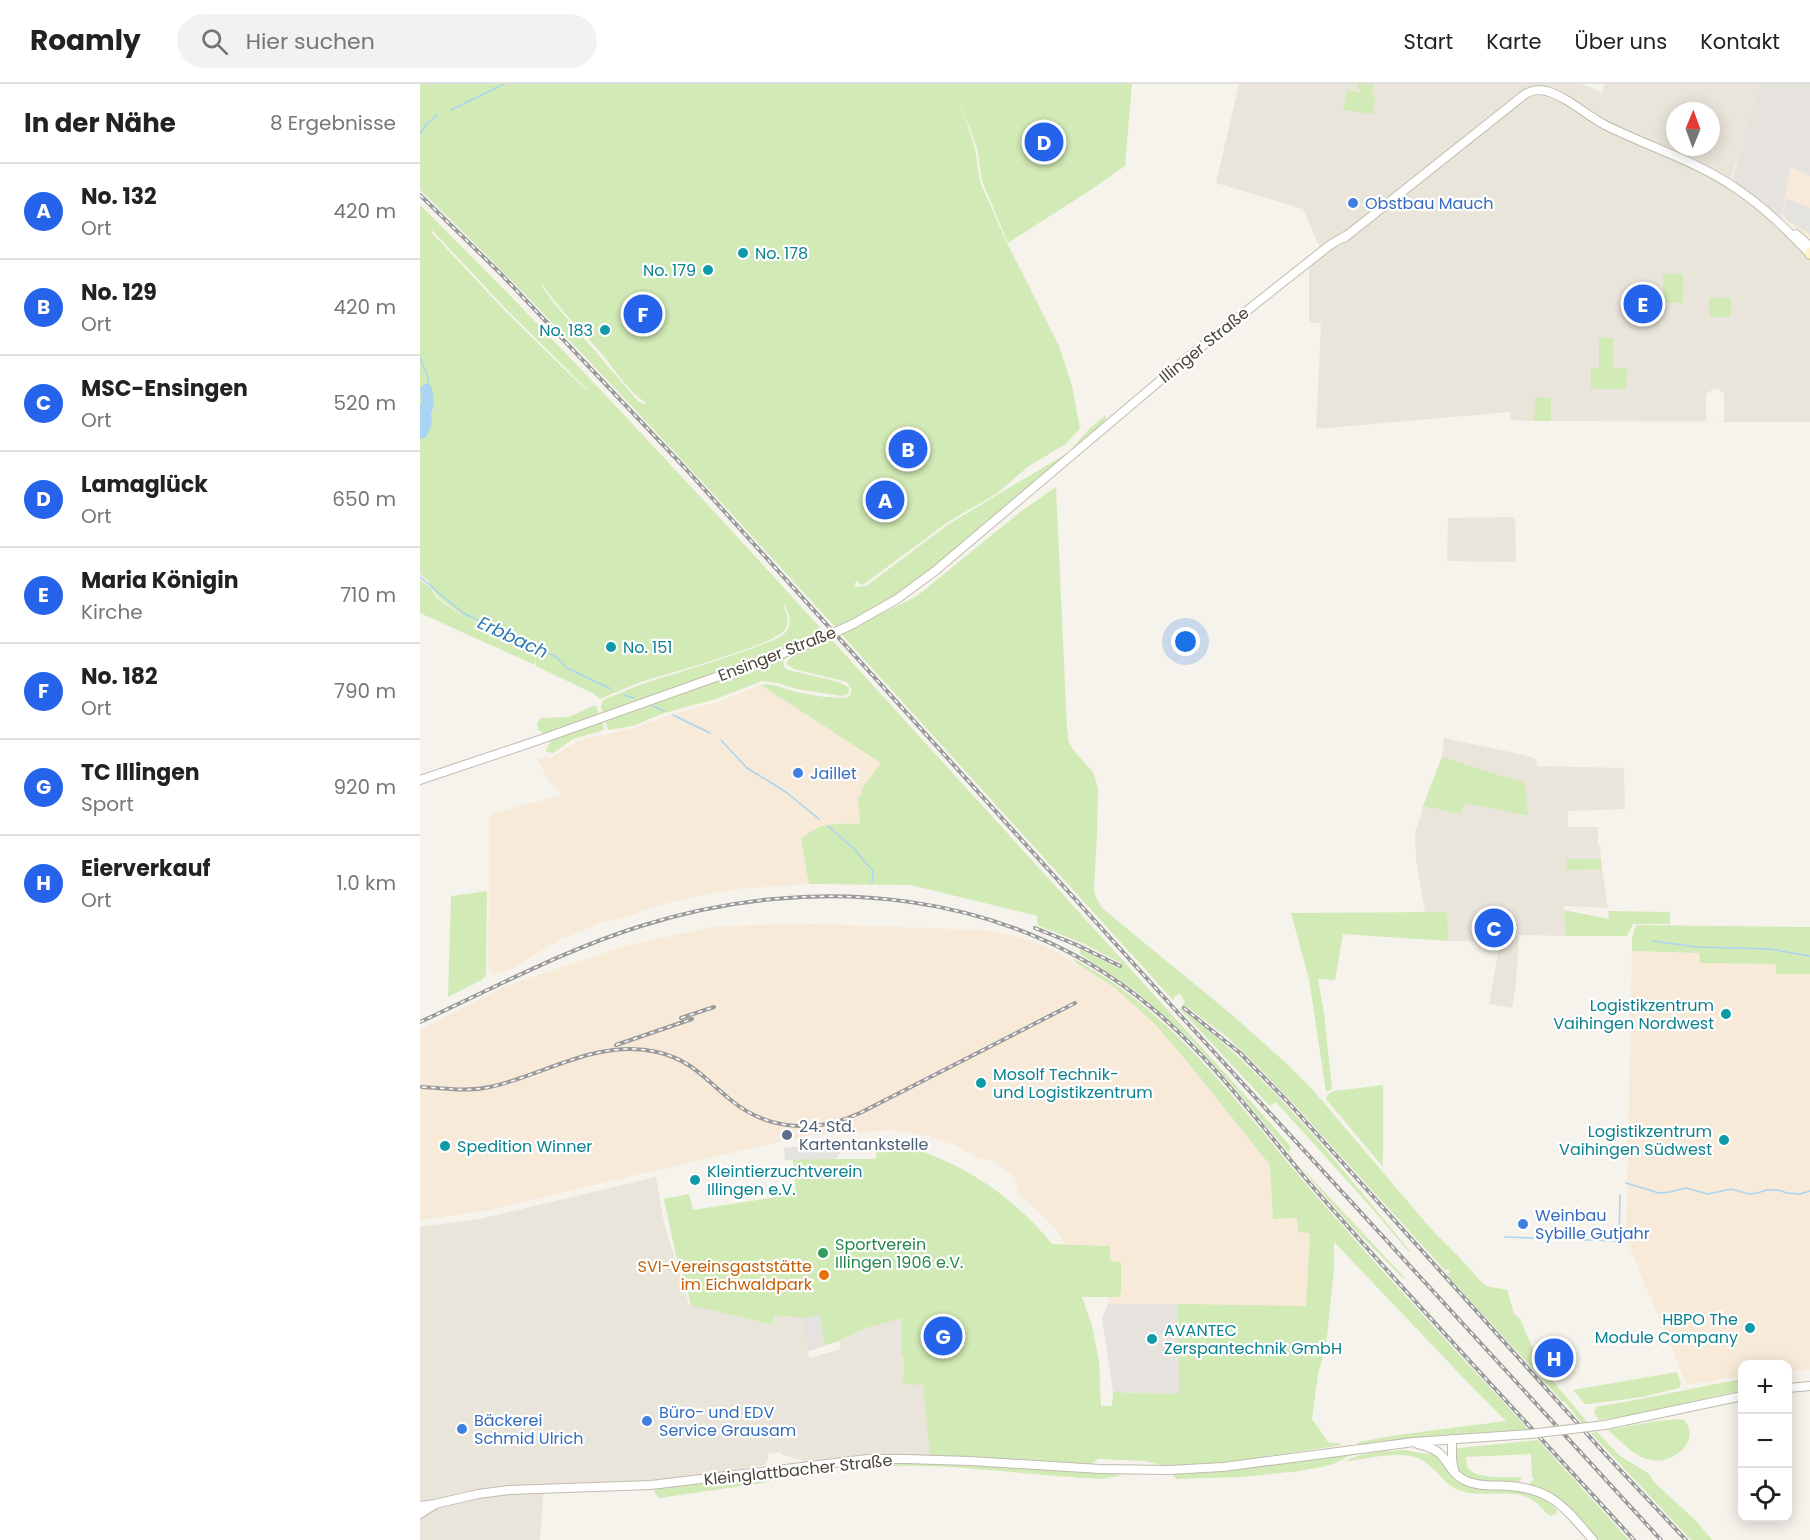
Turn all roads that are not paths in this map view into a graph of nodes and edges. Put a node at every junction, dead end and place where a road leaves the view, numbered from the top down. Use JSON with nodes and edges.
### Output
{"nodes":[{"id":1,"x":1810,"y":251,"type":"edge"},
{"id":2,"x":1088,"y":442,"type":"joint"},
{"id":3,"x":420,"y":780,"type":"edge"},
{"id":4,"x":1810,"y":1386,"type":"edge"},
{"id":5,"x":1792,"y":1388,"type":"edge"},
{"id":6,"x":1738,"y":1397,"type":"edge"},
{"id":7,"x":1449,"y":1439,"type":"junction"},
{"id":8,"x":1414,"y":1443,"type":"junction"},
{"id":9,"x":1444,"y":1457,"type":"junction"},
{"id":10,"x":1454,"y":1472,"type":"junction"},
{"id":11,"x":435,"y":1504,"type":"junction"},
{"id":12,"x":420,"y":1506,"type":"edge"},
{"id":13,"x":420,"y":1514,"type":"edge"},
{"id":14,"x":1593,"y":1540,"type":"edge"}],
"edges":[{"from":1,"to":2,"type":"street","name":"Illinger Straße"},
{"from":2,"to":3,"type":"street","name":"Ensinger Straße","bridge":true},
{"from":4,"to":5,"type":"street"},
{"from":6,"to":7,"type":"street","name":"Kleinglattbacher Straße","bridge":true},
{"from":7,"to":8,"type":"street","name":"Kleinglattbacher Straße"},
{"from":7,"to":9,"type":"street"},
{"from":7,"to":10,"type":"street"},
{"from":8,"to":9,"type":"street"},
{"from":8,"to":11,"type":"street","name":"Kleinglattbacher Straße"},
{"from":9,"to":10,"type":"street"},
{"from":10,"to":14,"type":"street"},
{"from":11,"to":12,"type":"street","name":"Kleinglattbacher Straße"},
{"from":11,"to":13,"type":"street","name":"Kleinglattbacher Straße"}]}
